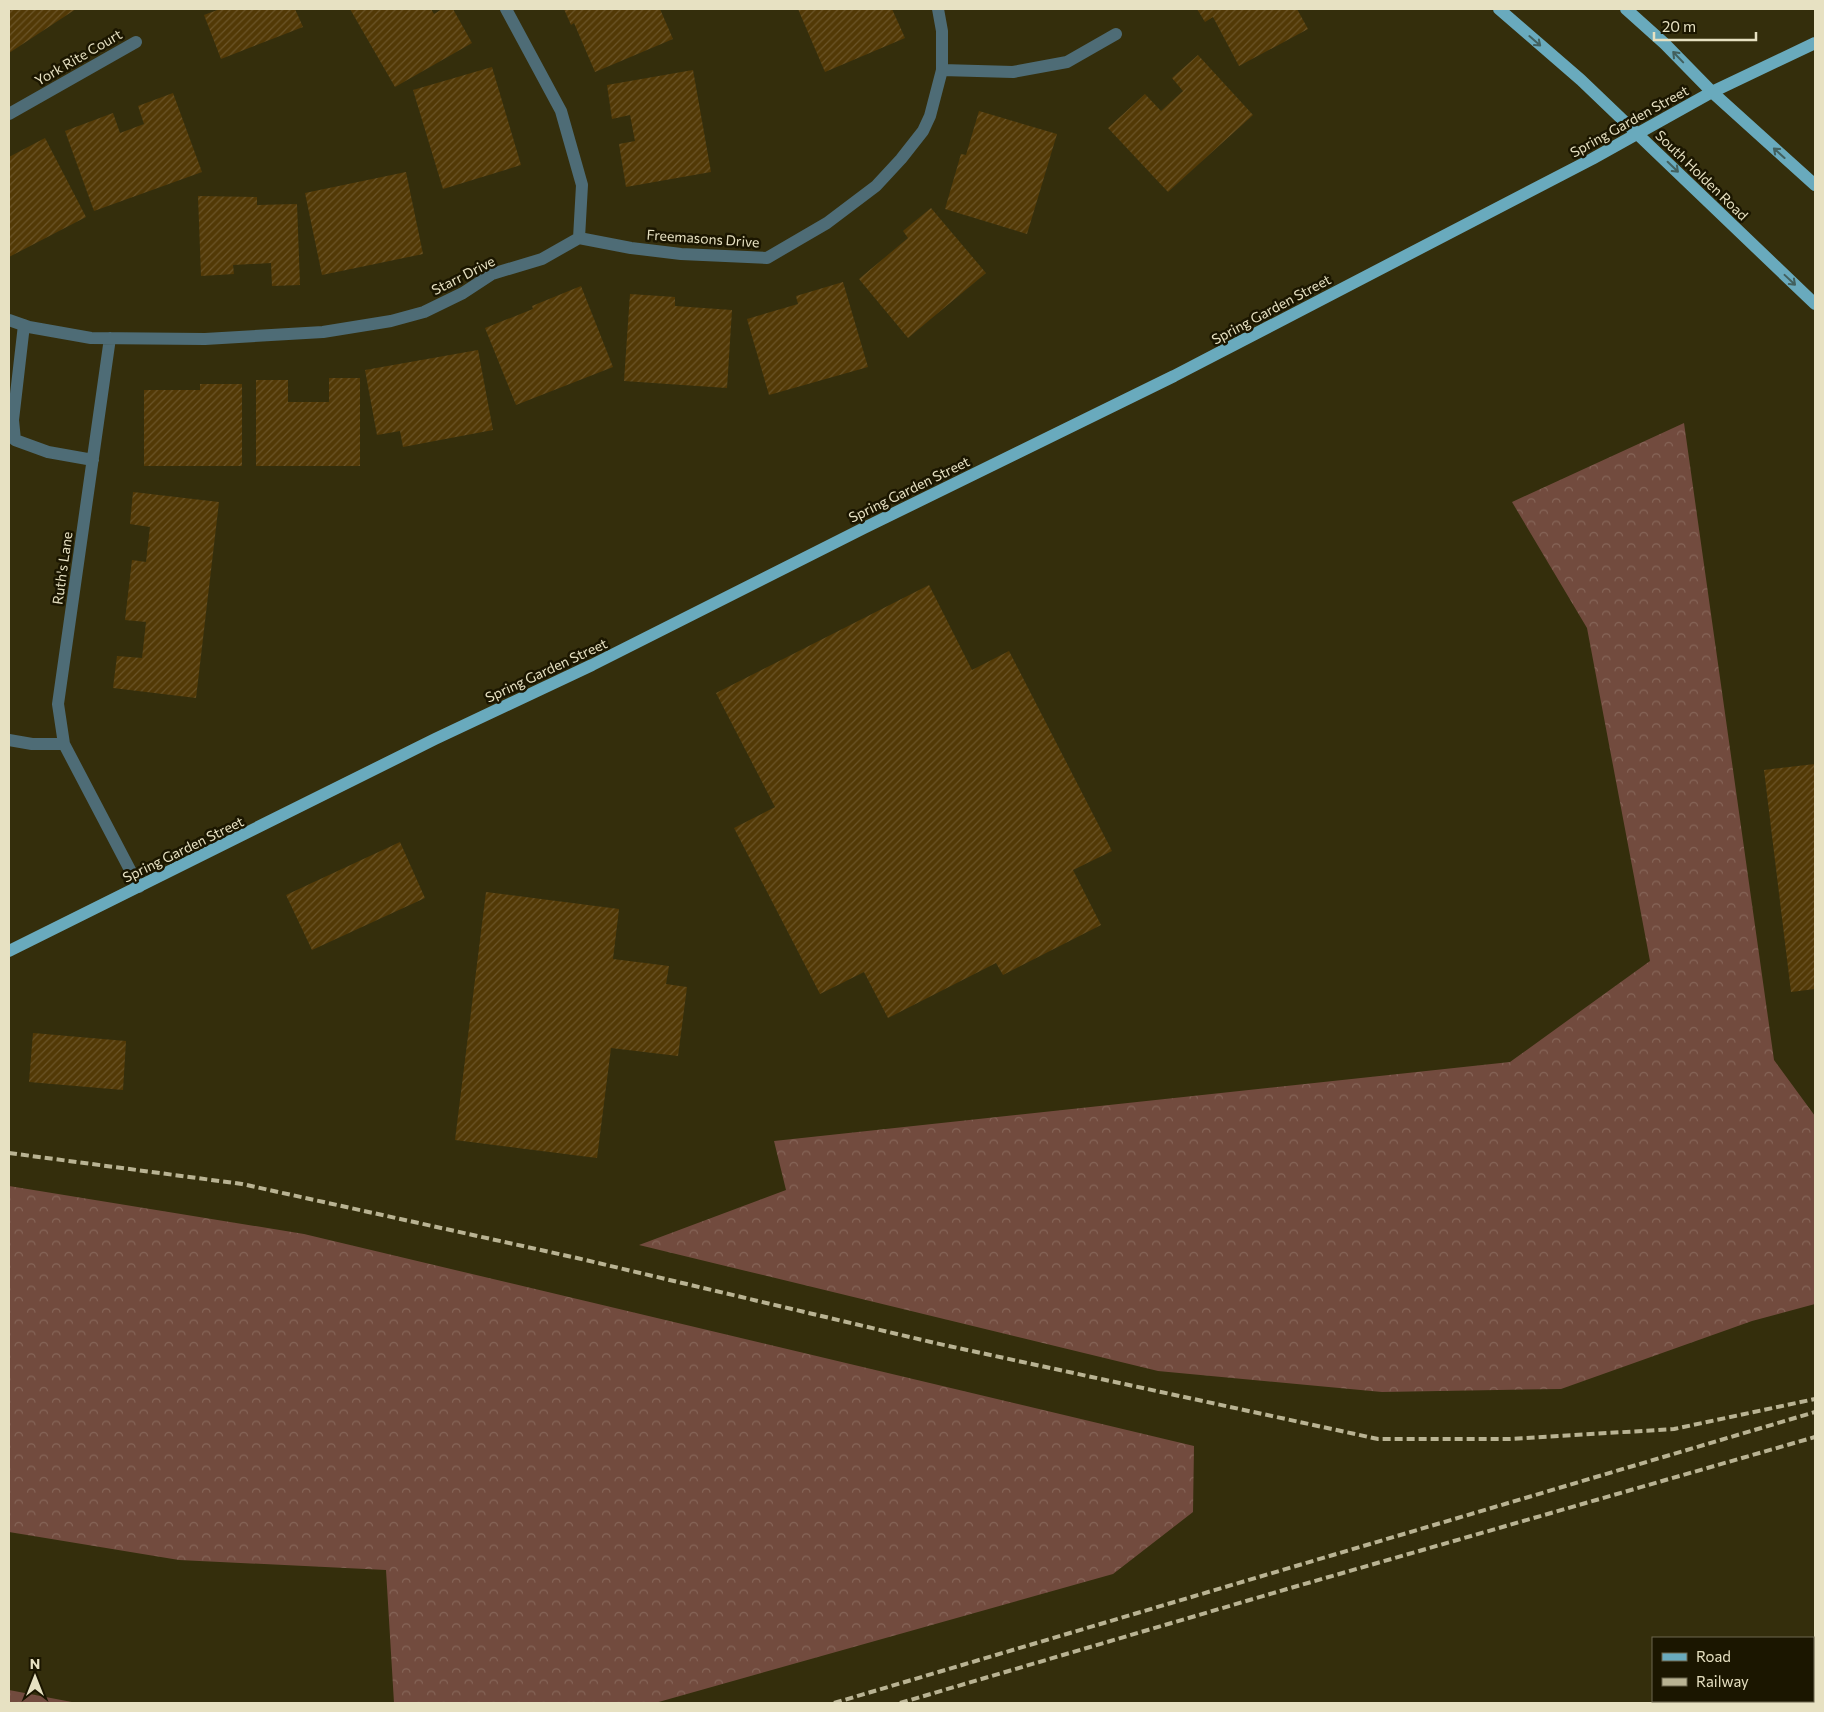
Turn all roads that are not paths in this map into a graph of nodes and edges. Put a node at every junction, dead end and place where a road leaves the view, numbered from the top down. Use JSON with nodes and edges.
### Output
{"nodes":[{"id":1,"x":506,"y":9,"type":"edge"},
{"id":2,"x":938,"y":9,"type":"edge"},
{"id":3,"x":1498,"y":9,"type":"edge"},
{"id":4,"x":1626,"y":9,"type":"edge"},
{"id":5,"x":1116,"y":34,"type":"dead end"},
{"id":6,"x":136,"y":42,"type":"dead end"},
{"id":7,"x":1815,"y":43,"type":"edge"},
{"id":8,"x":942,"y":70,"type":"junction"},
{"id":9,"x":1712,"y":92,"type":"junction"},
{"id":10,"x":9,"y":114,"type":"edge"},
{"id":11,"x":1637,"y":133,"type":"junction"},
{"id":12,"x":1815,"y":185,"type":"edge"},
{"id":13,"x":579,"y":238,"type":"junction"},
{"id":14,"x":1815,"y":304,"type":"edge"},
{"id":15,"x":9,"y":320,"type":"edge"},
{"id":16,"x":24,"y":325,"type":"junction"},
{"id":17,"x":110,"y":338,"type":"junction"},
{"id":18,"x":93,"y":460,"type":"junction"},
{"id":19,"x":9,"y":740,"type":"edge"},
{"id":20,"x":64,"y":744,"type":"junction"},
{"id":21,"x":139,"y":887,"type":"junction"},
{"id":22,"x":9,"y":951,"type":"edge"}],
"edges":[{"from":1,"to":13,"type":"street"},
{"from":2,"to":8,"type":"street","name":"Freemasons Drive"},
{"from":3,"to":11,"type":"main road","name":"South Holden Road","one_way":true},
{"from":9,"to":4,"type":"main road","one_way":true},
{"from":5,"to":8,"type":"street"},
{"from":6,"to":10,"type":"street","name":"York Rite Court"},
{"from":7,"to":9,"type":"main road","name":"Spring Garden Street"},
{"from":8,"to":13,"type":"street","name":"Freemasons Drive"},
{"from":9,"to":11,"type":"main road","name":"Spring Garden Street"},
{"from":12,"to":9,"type":"main road","one_way":true},
{"from":11,"to":14,"type":"main road","name":"South Holden Road","one_way":true},
{"from":11,"to":21,"type":"main road","name":"Spring Garden Street"},
{"from":13,"to":17,"type":"street","name":"Starr Drive"},
{"from":15,"to":16,"type":"street"},
{"from":16,"to":17,"type":"street"},
{"from":16,"to":18,"type":"street"},
{"from":17,"to":18,"type":"street","name":"Ruth's Lane"},
{"from":18,"to":20,"type":"street","name":"Ruth's Lane"},
{"from":19,"to":20,"type":"street"},
{"from":20,"to":21,"type":"street","name":"Ruth's Lane"},
{"from":21,"to":22,"type":"main road","name":"Spring Garden Street"}]}
